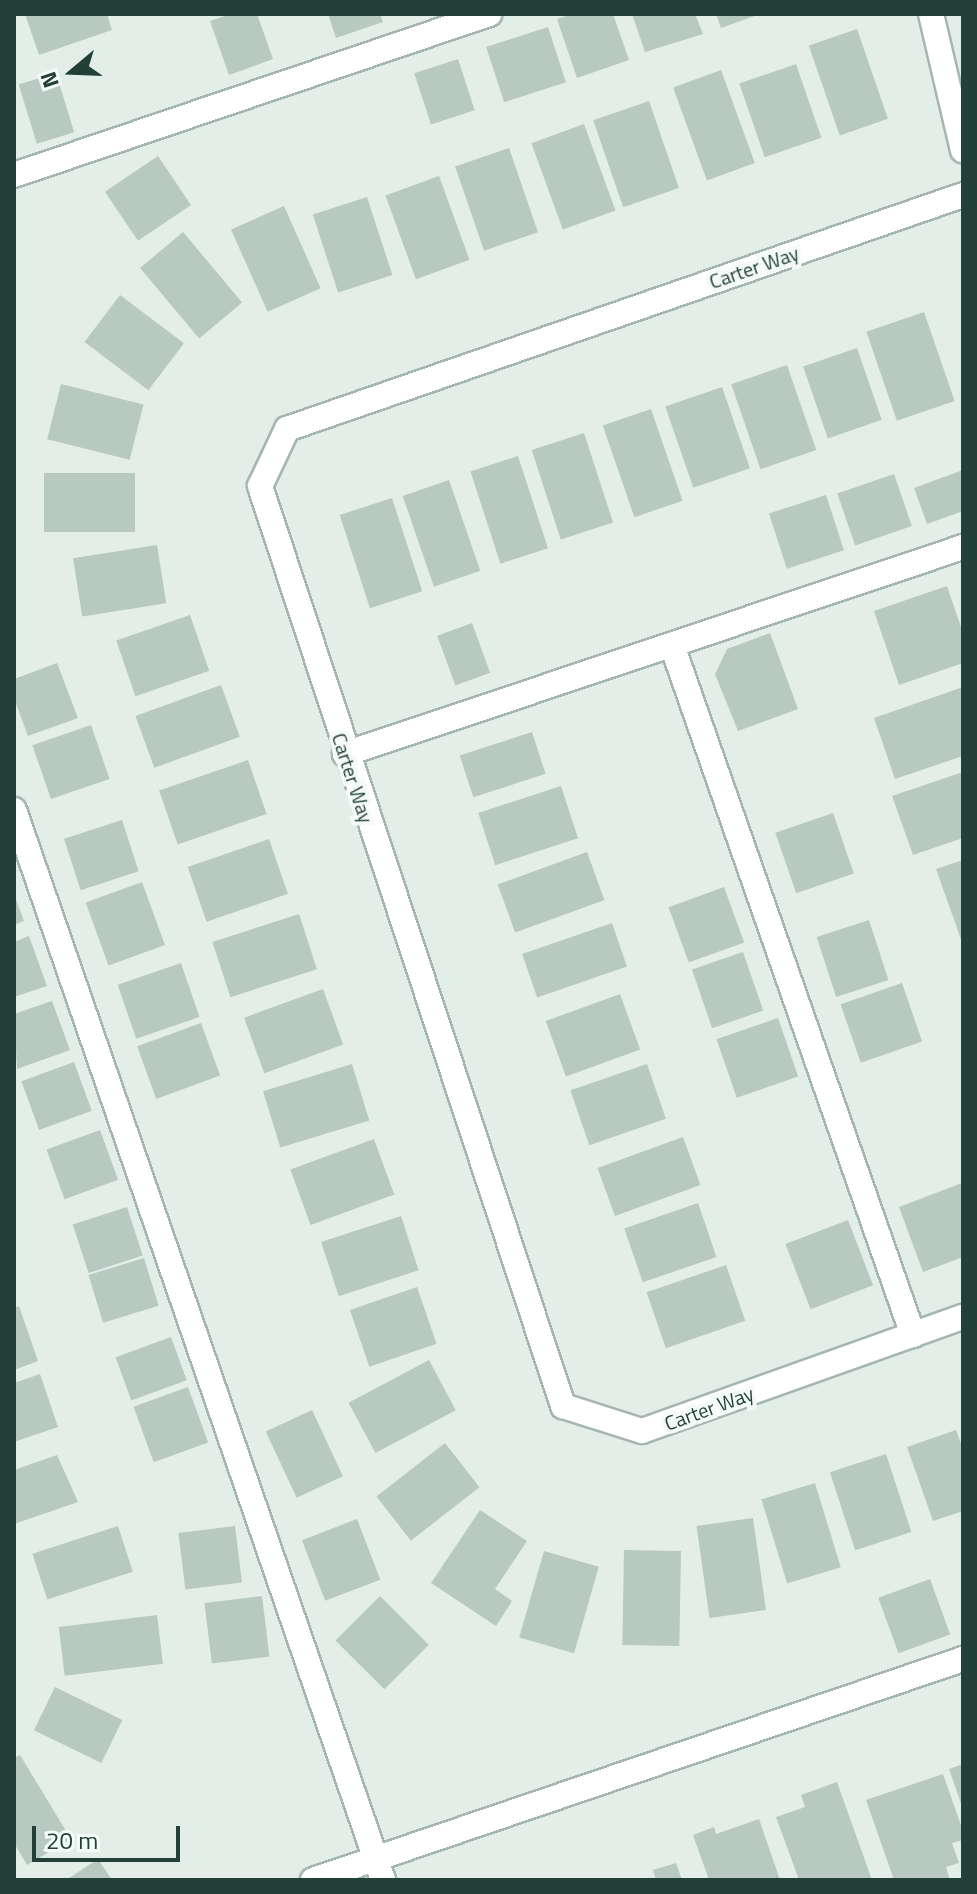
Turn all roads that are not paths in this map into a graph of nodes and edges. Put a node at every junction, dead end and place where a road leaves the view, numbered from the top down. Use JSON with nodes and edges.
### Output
{"nodes":[{"id":1,"x":489,"y":14,"type":"edge"},
{"id":2,"x":931,"y":14,"type":"edge"},
{"id":3,"x":963,"y":150,"type":"edge"},
{"id":4,"x":14,"y":175,"type":"edge"},
{"id":5,"x":963,"y":195,"type":"edge"},
{"id":6,"x":963,"y":547,"type":"edge"},
{"id":7,"x":672,"y":645,"type":"junction"},
{"id":8,"x":345,"y":754,"type":"junction"},
{"id":9,"x":14,"y":810,"type":"edge"},
{"id":10,"x":963,"y":1317,"type":"edge"},
{"id":11,"x":913,"y":1335,"type":"junction"},
{"id":12,"x":963,"y":1659,"type":"edge"},
{"id":13,"x":379,"y":1869,"type":"edge"},
{"id":14,"x":313,"y":1880,"type":"edge"}],
"edges":[{"from":1,"to":4,"type":"street"},
{"from":2,"to":3,"type":"street"},
{"from":5,"to":8,"type":"street","name":"Carter Way"},
{"from":6,"to":7,"type":"street"},
{"from":7,"to":8,"type":"street"},
{"from":7,"to":11,"type":"street"},
{"from":8,"to":11,"type":"street","name":"Carter Way"},
{"from":9,"to":13,"type":"street"},
{"from":10,"to":11,"type":"street","name":"Carter Way"},
{"from":12,"to":13,"type":"street"},
{"from":13,"to":14,"type":"street"}]}
